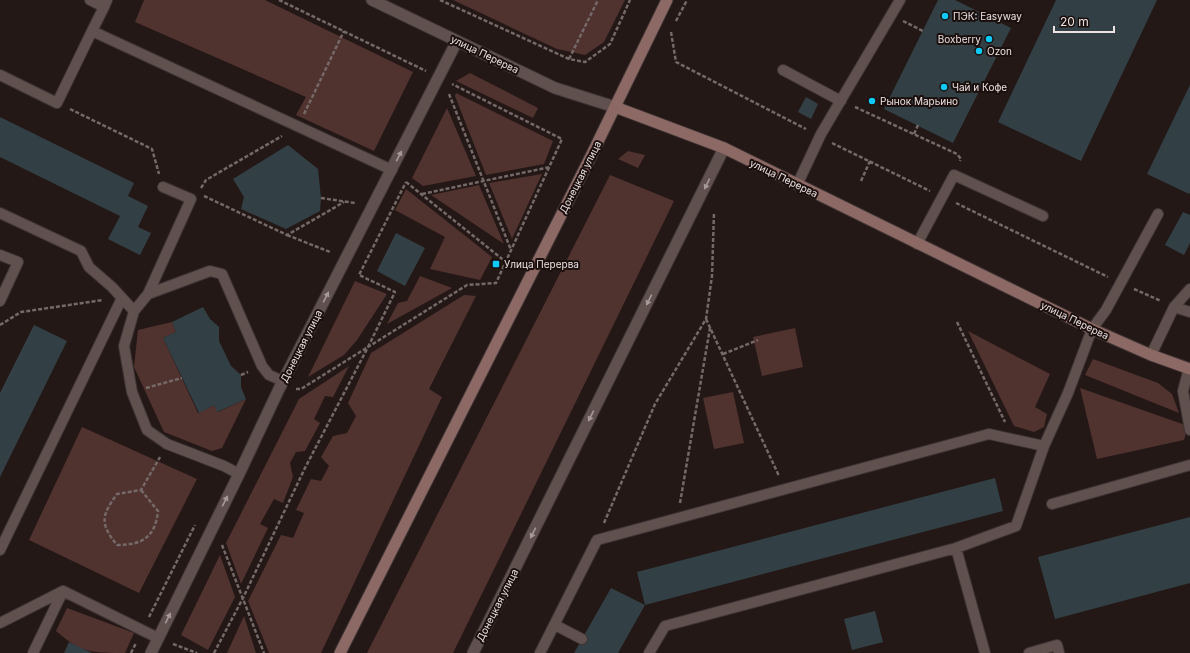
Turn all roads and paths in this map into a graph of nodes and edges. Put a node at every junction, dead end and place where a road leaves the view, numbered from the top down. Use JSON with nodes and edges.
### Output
{"nodes":[{"id":1,"x":90,"y":0,"type":"edge"},
{"id":2,"x":279,"y":0,"type":"edge"},
{"id":3,"x":372,"y":0,"type":"edge"},
{"id":4,"x":440,"y":0,"type":"edge"},
{"id":5,"x":598,"y":0,"type":"edge"},
{"id":6,"x":630,"y":0,"type":"edge"},
{"id":7,"x":667,"y":0,"type":"edge"},
{"id":8,"x":687,"y":0,"type":"edge"},
{"id":9,"x":900,"y":0,"type":"edge"},
{"id":10,"x":105,"y":3,"type":"edge"},
{"id":11,"x":892,"y":16,"type":"junction"},
{"id":12,"x":676,"y":22,"type":"dead end"},
{"id":13,"x":673,"y":28,"type":"dead end"},
{"id":14,"x":923,"y":30,"type":"dead end"},
{"id":15,"x":92,"y":31,"type":"junction"},
{"id":16,"x":344,"y":31,"type":"junction"},
{"id":17,"x":457,"y":41,"type":"junction"},
{"id":18,"x":569,"y":59,"type":"junction"},
{"id":19,"x":783,"y":70,"type":"dead end"},
{"id":20,"x":698,"y":74,"type":"dead end"},
{"id":21,"x":0,"y":75,"type":"edge"},
{"id":22,"x":439,"y":77,"type":"junction"},
{"id":23,"x":453,"y":84,"type":"junction"},
{"id":24,"x":841,"y":101,"type":"junction"},
{"id":25,"x":57,"y":103,"type":"junction"},
{"id":26,"x":615,"y":107,"type":"junction"},
{"id":27,"x":918,"y":125,"type":"dead end"},
{"id":28,"x":298,"y":127,"type":"junction"},
{"id":29,"x":914,"y":134,"type":"junction"},
{"id":30,"x":283,"y":135,"type":"dead end"},
{"id":31,"x":724,"y":148,"type":"junction"},
{"id":32,"x":870,"y":161,"type":"dead end"},
{"id":33,"x":550,"y":167,"type":"junction"},
{"id":34,"x":392,"y":170,"type":"junction"},
{"id":35,"x":954,"y":175,"type":"junction"},
{"id":36,"x":483,"y":180,"type":"junction"},
{"id":37,"x":861,"y":181,"type":"dead end"},
{"id":38,"x":406,"y":182,"type":"junction"},
{"id":39,"x":797,"y":184,"type":"junction"},
{"id":40,"x":163,"y":188,"type":"joint"},
{"id":41,"x":421,"y":194,"type":"junction"},
{"id":42,"x":321,"y":198,"type":"dead end"},
{"id":43,"x":344,"y":202,"type":"junction"},
{"id":44,"x":355,"y":203,"type":"dead end"},
{"id":45,"x":714,"y":212,"type":"dead end"},
{"id":46,"x":0,"y":213,"type":"edge"},
{"id":47,"x":1158,"y":214,"type":"dead end"},
{"id":48,"x":1043,"y":216,"type":"dead end"},
{"id":49,"x":287,"y":235,"type":"junction"},
{"id":50,"x":917,"y":244,"type":"junction"},
{"id":51,"x":511,"y":250,"type":"junction"},
{"id":52,"x":330,"y":252,"type":"dead end"},
{"id":53,"x":0,"y":255,"type":"edge"},
{"id":54,"x":506,"y":262,"type":"junction"},
{"id":55,"x":1190,"y":289,"type":"edge"},
{"id":56,"x":148,"y":294,"type":"junction"},
{"id":57,"x":122,"y":298,"type":"junction"},
{"id":58,"x":0,"y":301,"type":"edge"},
{"id":59,"x":1174,"y":307,"type":"junction"},
{"id":60,"x":134,"y":311,"type":"junction"},
{"id":61,"x":1190,"y":312,"type":"edge"},
{"id":62,"x":706,"y":319,"type":"junction"},
{"id":63,"x":957,"y":322,"type":"dead end"},
{"id":64,"x":0,"y":325,"type":"edge"},
{"id":65,"x":710,"y":328,"type":"junction"},
{"id":66,"x":1092,"y":329,"type":"junction"},
{"id":67,"x":758,"y":340,"type":"dead end"},
{"id":68,"x":368,"y":346,"type":"junction"},
{"id":69,"x":723,"y":354,"type":"junction"},
{"id":70,"x":1151,"y":355,"type":"junction"},
{"id":71,"x":1190,"y":368,"type":"edge"},
{"id":72,"x":182,"y":378,"type":"dead end"},
{"id":73,"x":281,"y":385,"type":"junction"},
{"id":74,"x":132,"y":392,"type":"junction"},
{"id":75,"x":1190,"y":430,"type":"edge"},
{"id":76,"x":1013,"y":439,"type":"junction"},
{"id":77,"x":167,"y":444,"type":"junction"},
{"id":78,"x":1044,"y":446,"type":"junction"},
{"id":79,"x":1190,"y":465,"type":"edge"},
{"id":80,"x":239,"y":474,"type":"junction"},
{"id":81,"x":785,"y":489,"type":"junction"},
{"id":82,"x":141,"y":490,"type":"junction"},
{"id":83,"x":1052,"y":504,"type":"dead end"},
{"id":84,"x":677,"y":518,"type":"junction"},
{"id":85,"x":214,"y":524,"type":"junction"},
{"id":86,"x":597,"y":540,"type":"junction"},
{"id":87,"x":956,"y":548,"type":"junction"},
{"id":88,"x":0,"y":550,"type":"edge"},
{"id":89,"x":63,"y":591,"type":"junction"},
{"id":90,"x":243,"y":598,"type":"junction"},
{"id":91,"x":0,"y":623,"type":"edge"},
{"id":92,"x":555,"y":625,"type":"junction"},
{"id":93,"x":158,"y":638,"type":"junction"},
{"id":94,"x":582,"y":639,"type":"dead end"},
{"id":95,"x":33,"y":653,"type":"edge"},
{"id":96,"x":151,"y":653,"type":"edge"},
{"id":97,"x":197,"y":653,"type":"edge"},
{"id":98,"x":214,"y":653,"type":"edge"},
{"id":99,"x":264,"y":653,"type":"edge"},
{"id":100,"x":340,"y":653,"type":"edge"},
{"id":101,"x":473,"y":653,"type":"edge"},
{"id":102,"x":540,"y":653,"type":"edge"},
{"id":103,"x":649,"y":653,"type":"edge"},
{"id":104,"x":985,"y":653,"type":"edge"},
{"id":105,"x":1029,"y":653,"type":"edge"},
{"id":106,"x":1059,"y":653,"type":"edge"}],
"edges":[{"from":1,"to":10,"type":"lane"},
{"from":2,"to":16,"type":"path"},
{"from":3,"to":17,"type":"street","name":"улица Перерва"},
{"from":4,"to":18,"type":"path"},
{"from":5,"to":18,"type":"path"},
{"from":6,"to":18,"type":"path"},
{"from":7,"to":26,"type":"main road","name":"Донецкая улица"},
{"from":8,"to":12,"type":"path"},
{"from":9,"to":11,"type":"lane"},
{"from":10,"to":15,"type":"lane"},
{"from":11,"to":14,"type":"path"},
{"from":11,"to":24,"type":"lane"},
{"from":13,"to":20,"type":"path"},
{"from":15,"to":25,"type":"lane"},
{"from":15,"to":28,"type":"lane"},
{"from":16,"to":22,"type":"path"},
{"from":16,"to":28,"type":"path"},
{"from":17,"to":22,"type":"street","name":"Донецкая улица"},
{"from":17,"to":26,"type":"street","name":"улица Перерва"},
{"from":19,"to":24,"type":"lane"},
{"from":21,"to":25,"type":"lane"},
{"from":22,"to":23,"type":"path"},
{"from":34,"to":22,"type":"street","name":"Донецкая улица","one_way":true},
{"from":23,"to":33,"type":"path"},
{"from":23,"to":36,"type":"path"},
{"from":24,"to":29,"type":"path"},
{"from":24,"to":39,"type":"lane"},
{"from":25,"to":40,"type":"path"},
{"from":26,"to":31,"type":"main road","name":"улица Перерва"},
{"from":26,"to":100,"type":"main road","name":"Донецкая улица"},
{"from":27,"to":29,"type":"path"},
{"from":28,"to":34,"type":"lane"},
{"from":29,"to":35,"type":"path"},
{"from":30,"to":49,"type":"path"},
{"from":31,"to":39,"type":"main road","name":"улица Перерва"},
{"from":31,"to":101,"type":"street","name":"Донецкая улица","one_way":true},
{"from":32,"to":37,"type":"path"},
{"from":33,"to":36,"type":"path"},
{"from":33,"to":51,"type":"path"},
{"from":34,"to":38,"type":"path"},
{"from":73,"to":34,"type":"street","name":"Донецкая улица","one_way":true},
{"from":35,"to":48,"type":"lane"},
{"from":35,"to":50,"type":"lane"},
{"from":36,"to":41,"type":"path"},
{"from":36,"to":51,"type":"path"},
{"from":38,"to":41,"type":"path"},
{"from":38,"to":68,"type":"path"},
{"from":39,"to":50,"type":"main road","name":"улица Перерва"},
{"from":40,"to":56,"type":"lane"},
{"from":41,"to":54,"type":"path"},
{"from":42,"to":43,"type":"path"},
{"from":43,"to":44,"type":"path"},
{"from":43,"to":49,"type":"path"},
{"from":45,"to":62,"type":"path"},
{"from":46,"to":57,"type":"lane"},
{"from":47,"to":66,"type":"lane"},
{"from":49,"to":52,"type":"path"},
{"from":50,"to":66,"type":"main road","name":"улица Перерва"},
{"from":51,"to":54,"type":"path"},
{"from":53,"to":58,"type":"lane"},
{"from":54,"to":68,"type":"path"},
{"from":55,"to":59,"type":"lane"},
{"from":56,"to":60,"type":"lane"},
{"from":56,"to":73,"type":"lane"},
{"from":57,"to":60,"type":"lane"},
{"from":57,"to":64,"type":"path"},
{"from":57,"to":88,"type":"lane"},
{"from":59,"to":61,"type":"lane"},
{"from":59,"to":70,"type":"lane"},
{"from":60,"to":74,"type":"lane"},
{"from":62,"to":65,"type":"path"},
{"from":62,"to":86,"type":"path"},
{"from":63,"to":76,"type":"path"},
{"from":65,"to":69,"type":"path"},
{"from":65,"to":84,"type":"path"},
{"from":66,"to":70,"type":"main road","name":"улица Перерва"},
{"from":66,"to":78,"type":"lane"},
{"from":67,"to":69,"type":"path"},
{"from":68,"to":73,"type":"path"},
{"from":68,"to":90,"type":"path"},
{"from":69,"to":81,"type":"path"},
{"from":70,"to":71,"type":"main road","name":"улица Перерва"},
{"from":71,"to":75,"type":"lane"},
{"from":72,"to":74,"type":"path"},
{"from":73,"to":80,"type":"street","name":"Донецкая улица"},
{"from":74,"to":77,"type":"lane"},
{"from":76,"to":78,"type":"lane"},
{"from":76,"to":81,"type":"lane"},
{"from":77,"to":80,"type":"lane"},
{"from":77,"to":82,"type":"path"},
{"from":78,"to":87,"type":"lane"},
{"from":79,"to":83,"type":"lane"},
{"from":85,"to":80,"type":"street","name":"Донецкая улица","one_way":true},
{"from":81,"to":84,"type":"lane"},
{"from":82,"to":82,"type":"path"},
{"from":84,"to":86,"type":"lane"},
{"from":85,"to":90,"type":"path"},
{"from":93,"to":85,"type":"street","name":"Донецкая улица","one_way":true},
{"from":86,"to":92,"type":"lane"},
{"from":87,"to":103,"type":"lane"},
{"from":87,"to":104,"type":"lane"},
{"from":89,"to":91,"type":"lane"},
{"from":89,"to":93,"type":"lane"},
{"from":89,"to":95,"type":"lane"},
{"from":90,"to":98,"type":"path"},
{"from":90,"to":99,"type":"path"},
{"from":92,"to":94,"type":"lane"},
{"from":92,"to":102,"type":"lane"},
{"from":93,"to":96,"type":"street","name":"Донецкая улица"},
{"from":93,"to":97,"type":"path"},
{"from":105,"to":106,"type":"lane"}]}
